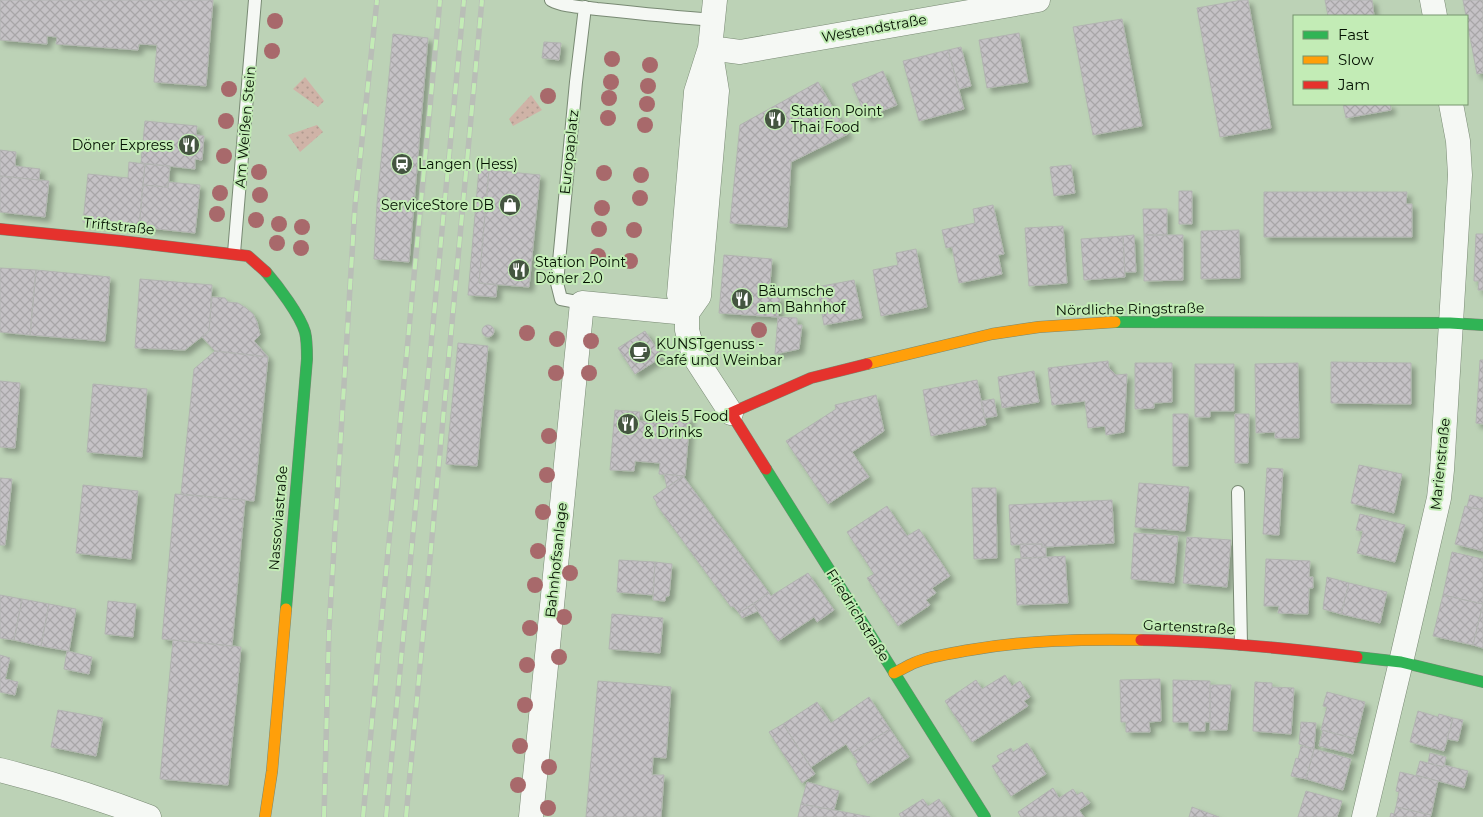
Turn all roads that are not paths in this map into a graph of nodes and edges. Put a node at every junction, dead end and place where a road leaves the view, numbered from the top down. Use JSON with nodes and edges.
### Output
{"nodes":[{"id":1,"x":255,"y":0,"type":"edge"},
{"id":2,"x":551,"y":0,"type":"edge"},
{"id":3,"x":1038,"y":0,"type":"edge"},
{"id":4,"x":1432,"y":0,"type":"edge"},
{"id":5,"x":994,"y":4,"type":"edge"},
{"id":6,"x":585,"y":7,"type":"junction"},
{"id":7,"x":714,"y":10,"type":"edge"},
{"id":8,"x":1435,"y":15,"type":"edge"},
{"id":9,"x":710,"y":48,"type":"junction"},
{"id":10,"x":1451,"y":105,"type":"edge"},
{"id":11,"x":0,"y":229,"type":"edge"},
{"id":12,"x":234,"y":253,"type":"junction"},
{"id":13,"x":582,"y":303,"type":"junction"},
{"id":14,"x":687,"y":313,"type":"junction"},
{"id":15,"x":1450,"y":323,"type":"junction"},
{"id":16,"x":1483,"y":325,"type":"edge"},
{"id":17,"x":731,"y":414,"type":"junction"},
{"id":18,"x":1238,"y":492,"type":"dead end"},
{"id":19,"x":1241,"y":644,"type":"junction"},
{"id":20,"x":1402,"y":662,"type":"junction"},
{"id":21,"x":894,"y":673,"type":"junction"},
{"id":22,"x":1483,"y":682,"type":"edge"},
{"id":23,"x":0,"y":770,"type":"edge"},
{"id":24,"x":149,"y":817,"type":"edge"},
{"id":25,"x":265,"y":817,"type":"edge"},
{"id":26,"x":531,"y":817,"type":"edge"},
{"id":27,"x":985,"y":817,"type":"edge"},
{"id":28,"x":1364,"y":817,"type":"edge"}],
"edges":[{"from":1,"to":12,"type":"lane","name":"Am Weißen Stein"},
{"from":2,"to":6,"type":"lane"},
{"from":3,"to":5,"type":"street","name":"Westendstraße"},
{"from":4,"to":8,"type":"street"},
{"from":5,"to":9,"type":"street","name":"Westendstraße"},
{"from":6,"to":7,"type":"lane"},
{"from":6,"to":13,"type":"lane","name":"Europaplatz"},
{"from":7,"to":9,"type":"street"},
{"from":9,"to":14,"type":"street"},
{"from":10,"to":15,"type":"street","name":"Marienstraße"},
{"from":11,"to":12,"type":"street","name":"Triftstraße"},
{"from":12,"to":25,"type":"street","name":"Nassoviastraße"},
{"from":13,"to":14,"type":"street","name":"Europaplatz"},
{"from":13,"to":26,"type":"street","name":"Bahnhofsanlage"},
{"from":14,"to":17,"type":"street"},
{"from":15,"to":16,"type":"street","name":"Nördliche Ringstraße"},
{"from":15,"to":17,"type":"street","name":"Nördliche Ringstraße"},
{"from":15,"to":20,"type":"street","name":"Marienstraße"},
{"from":17,"to":21,"type":"street","name":"Friedrichstraße"},
{"from":18,"to":19,"type":"lane"},
{"from":19,"to":20,"type":"street","name":"Gartenstraße"},
{"from":19,"to":21,"type":"street","name":"Gartenstraße"},
{"from":20,"to":22,"type":"street","name":"Gartenstraße"},
{"from":20,"to":28,"type":"street","name":"Marienstraße"},
{"from":21,"to":27,"type":"street","name":"Friedrichstraße"},
{"from":23,"to":24,"type":"street"}]}
